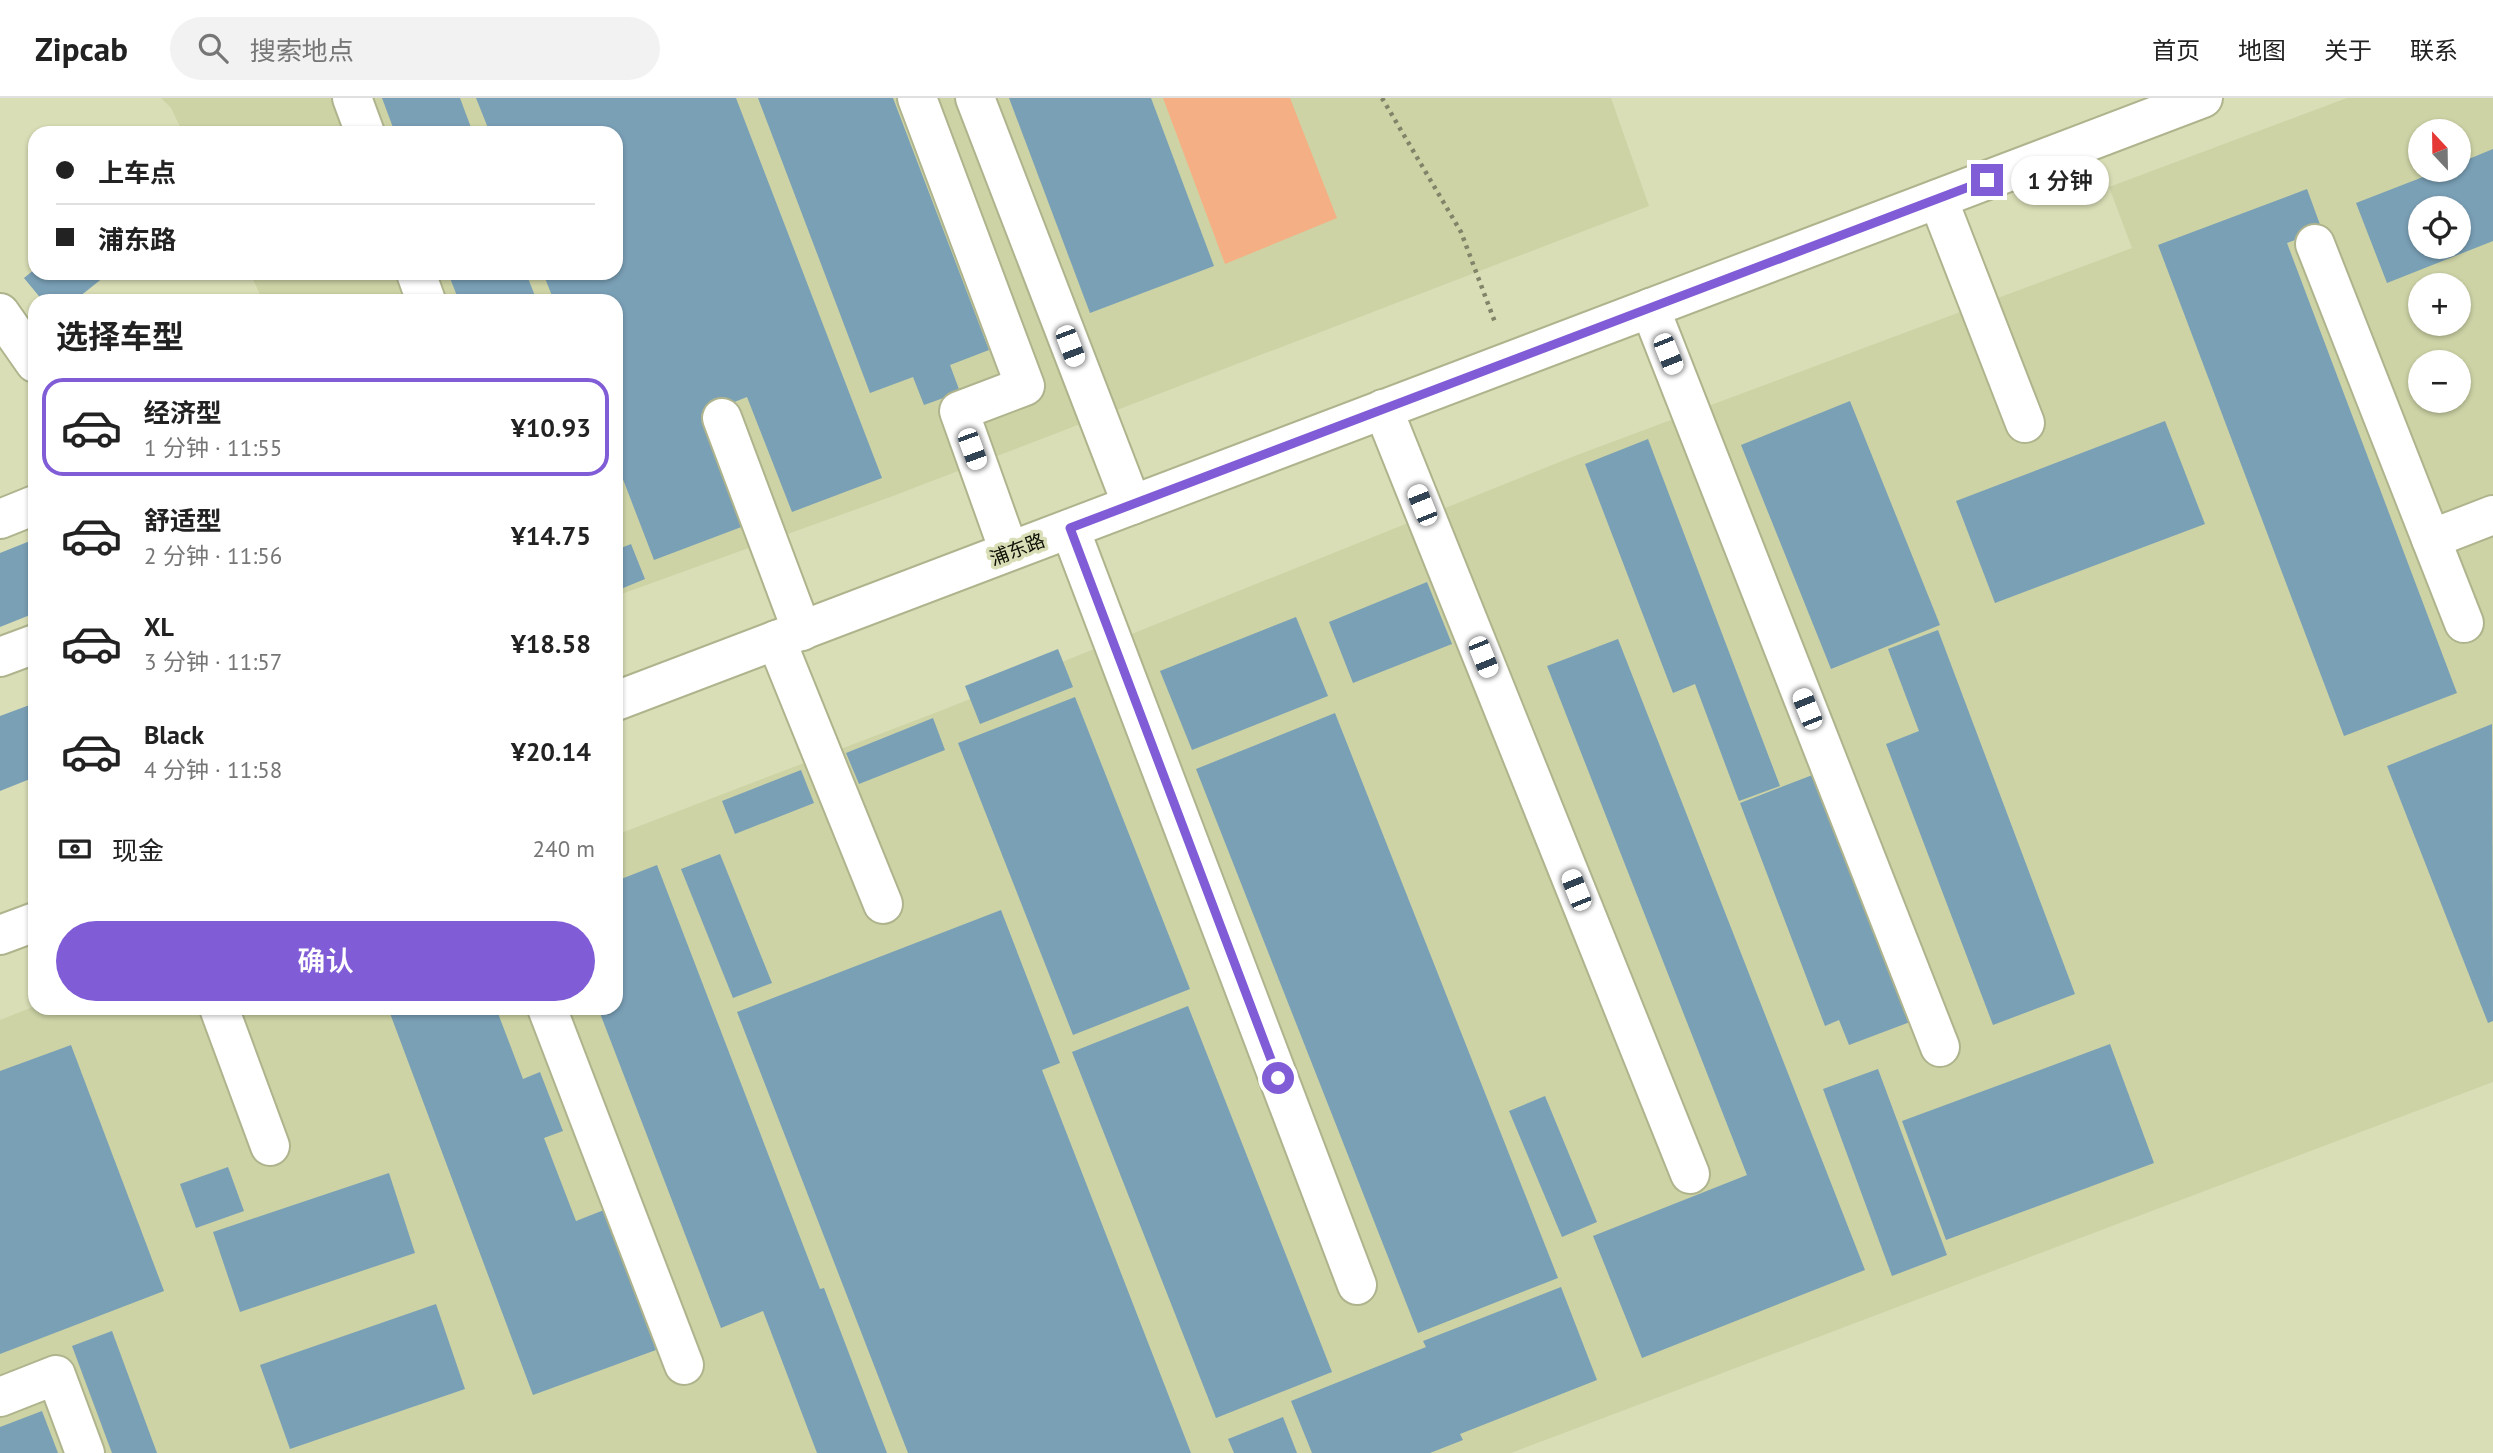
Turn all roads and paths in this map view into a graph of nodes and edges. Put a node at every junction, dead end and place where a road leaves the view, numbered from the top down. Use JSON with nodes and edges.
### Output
{"nodes":[{"id":1,"x":352,"y":98,"type":"edge"},
{"id":2,"x":917,"y":98,"type":"edge"},
{"id":3,"x":975,"y":98,"type":"edge"},
{"id":4,"x":1382,"y":98,"type":"edge"},
{"id":5,"x":2203,"y":98,"type":"edge"},
{"id":6,"x":362,"y":126,"type":"edge"},
{"id":7,"x":1938,"y":199,"type":"junction"},
{"id":8,"x":2315,"y":244,"type":"dead end"},
{"id":9,"x":1650,"y":308,"type":"junction"},
{"id":10,"x":0,"y":313,"type":"edge"},
{"id":11,"x":28,"y":353,"type":"edge"},
{"id":12,"x":1510,"y":361,"type":"junction"},
{"id":13,"x":1383,"y":409,"type":"junction"},
{"id":14,"x":722,"y":418,"type":"dead end"},
{"id":15,"x":2025,"y":423,"type":"dead end"},
{"id":16,"x":1132,"y":505,"type":"junction"},
{"id":17,"x":28,"y":508,"type":"edge"},
{"id":18,"x":2493,"y":515,"type":"edge"},
{"id":19,"x":0,"y":519,"type":"edge"},
{"id":20,"x":1070,"y":528,"type":"junction"},
{"id":21,"x":2431,"y":539,"type":"junction"},
{"id":22,"x":1009,"y":551,"type":"junction"},
{"id":23,"x":2464,"y":623,"type":"dead end"},
{"id":24,"x":789,"y":635,"type":"junction"},
{"id":25,"x":28,"y":647,"type":"edge"},
{"id":26,"x":0,"y":657,"type":"edge"},
{"id":27,"x":623,"y":698,"type":"edge"},
{"id":28,"x":883,"y":904,"type":"dead end"},
{"id":29,"x":28,"y":925,"type":"edge"},
{"id":30,"x":0,"y":935,"type":"edge"},
{"id":31,"x":222,"y":1015,"type":"edge"},
{"id":32,"x":550,"y":1015,"type":"edge"},
{"id":33,"x":1940,"y":1047,"type":"dead end"},
{"id":34,"x":270,"y":1146,"type":"dead end"},
{"id":35,"x":1690,"y":1174,"type":"dead end"},
{"id":36,"x":1357,"y":1285,"type":"dead end"},
{"id":37,"x":684,"y":1365,"type":"dead end"},
{"id":38,"x":0,"y":1397,"type":"edge"},
{"id":39,"x":85,"y":1453,"type":"edge"}],
"edges":[{"from":1,"to":6,"type":"street"},
{"from":2,"to":22,"type":"street"},
{"from":3,"to":16,"type":"street"},
{"from":4,"to":12,"type":"path"},
{"from":5,"to":7,"type":"street","name":"浦东路"},
{"from":7,"to":9,"type":"street","name":"浦东路"},
{"from":7,"to":15,"type":"street"},
{"from":8,"to":21,"type":"street"},
{"from":9,"to":12,"type":"street","name":"浦东路"},
{"from":9,"to":33,"type":"street"},
{"from":10,"to":11,"type":"street"},
{"from":12,"to":13,"type":"street","name":"浦东路"},
{"from":13,"to":16,"type":"street","name":"浦东路"},
{"from":13,"to":35,"type":"street"},
{"from":14,"to":24,"type":"street"},
{"from":16,"to":20,"type":"street","name":"浦东路"},
{"from":17,"to":19,"type":"street"},
{"from":18,"to":21,"type":"street"},
{"from":20,"to":22,"type":"street","name":"浦东路"},
{"from":20,"to":36,"type":"street"},
{"from":21,"to":23,"type":"street"},
{"from":22,"to":24,"type":"street","name":"浦东路"},
{"from":24,"to":27,"type":"street","name":"浦东路"},
{"from":24,"to":28,"type":"street"},
{"from":25,"to":26,"type":"street"},
{"from":29,"to":30,"type":"street"},
{"from":31,"to":34,"type":"street"},
{"from":32,"to":37,"type":"street"},
{"from":38,"to":39,"type":"street"}]}
